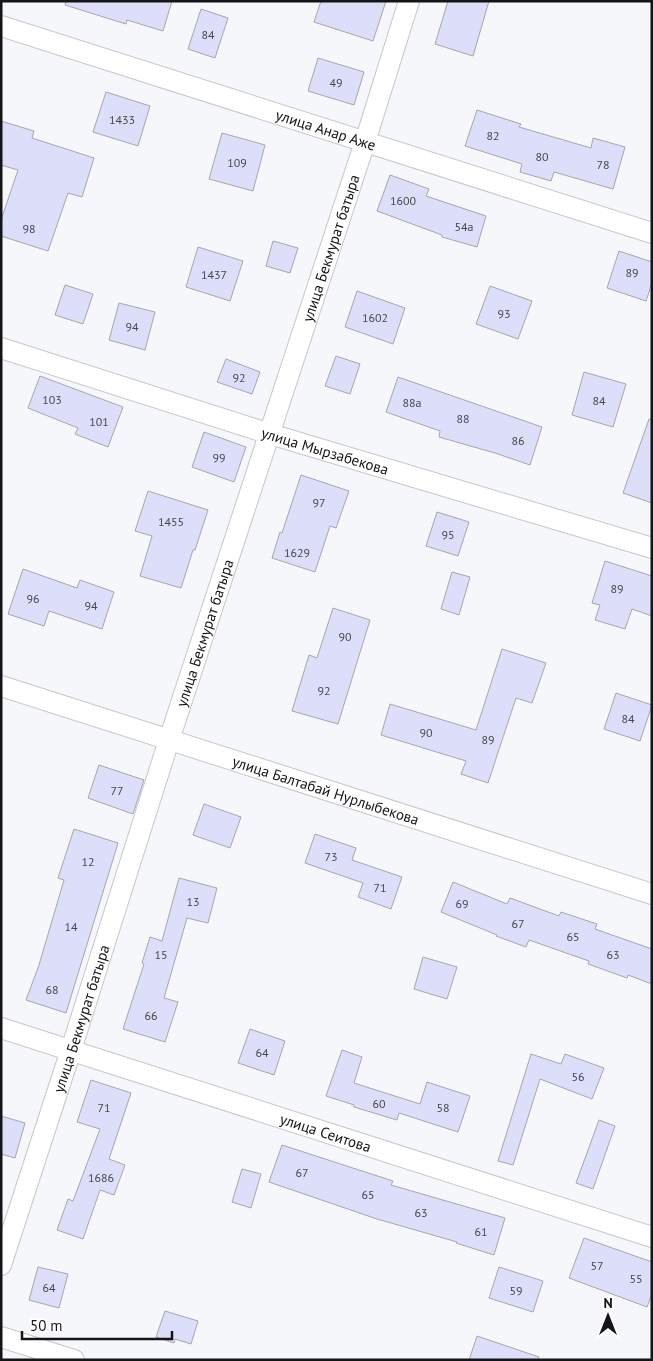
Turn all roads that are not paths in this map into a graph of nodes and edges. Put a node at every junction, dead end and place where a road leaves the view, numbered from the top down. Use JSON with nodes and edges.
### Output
{"nodes":[{"id":1,"x":409,"y":1,"type":"edge"},
{"id":2,"x":1,"y":26,"type":"edge"},
{"id":3,"x":365,"y":142,"type":"junction"},
{"id":4,"x":652,"y":233,"type":"edge"},
{"id":5,"x":1,"y":348,"type":"edge"},
{"id":6,"x":270,"y":434,"type":"junction"},
{"id":7,"x":652,"y":548,"type":"edge"},
{"id":8,"x":1,"y":686,"type":"edge"},
{"id":9,"x":169,"y":740,"type":"junction"},
{"id":10,"x":652,"y":894,"type":"edge"},
{"id":11,"x":1,"y":1028,"type":"edge"},
{"id":12,"x":72,"y":1050,"type":"junction"},
{"id":13,"x":652,"y":1237,"type":"edge"},
{"id":14,"x":1,"y":1265,"type":"edge"},
{"id":15,"x":1,"y":1336,"type":"edge"},
{"id":16,"x":74,"y":1360,"type":"edge"}],
"edges":[{"from":1,"to":3,"type":"street","name":"улица Бекмурат батыра"},
{"from":2,"to":3,"type":"street","name":"улица Анар Аже"},
{"from":3,"to":4,"type":"street","name":"улица Анар Аже"},
{"from":3,"to":6,"type":"street","name":"улица Бекмурат батыра"},
{"from":5,"to":6,"type":"street","name":"улица Мырзабекова"},
{"from":6,"to":7,"type":"street","name":"улица Мырзабекова"},
{"from":6,"to":9,"type":"street","name":"улица Бекмурат батыра"},
{"from":8,"to":9,"type":"street","name":"улица Балтабай Нурлыбекова"},
{"from":9,"to":10,"type":"street","name":"улица Балтабай Нурлыбекова"},
{"from":9,"to":12,"type":"street","name":"улица Бекмурат батыра"},
{"from":11,"to":12,"type":"street","name":"улица Сеитова"},
{"from":12,"to":13,"type":"street","name":"улица Сеитова"},
{"from":12,"to":14,"type":"street","name":"улица Бекмурат батыра"},
{"from":15,"to":16,"type":"street"}]}
